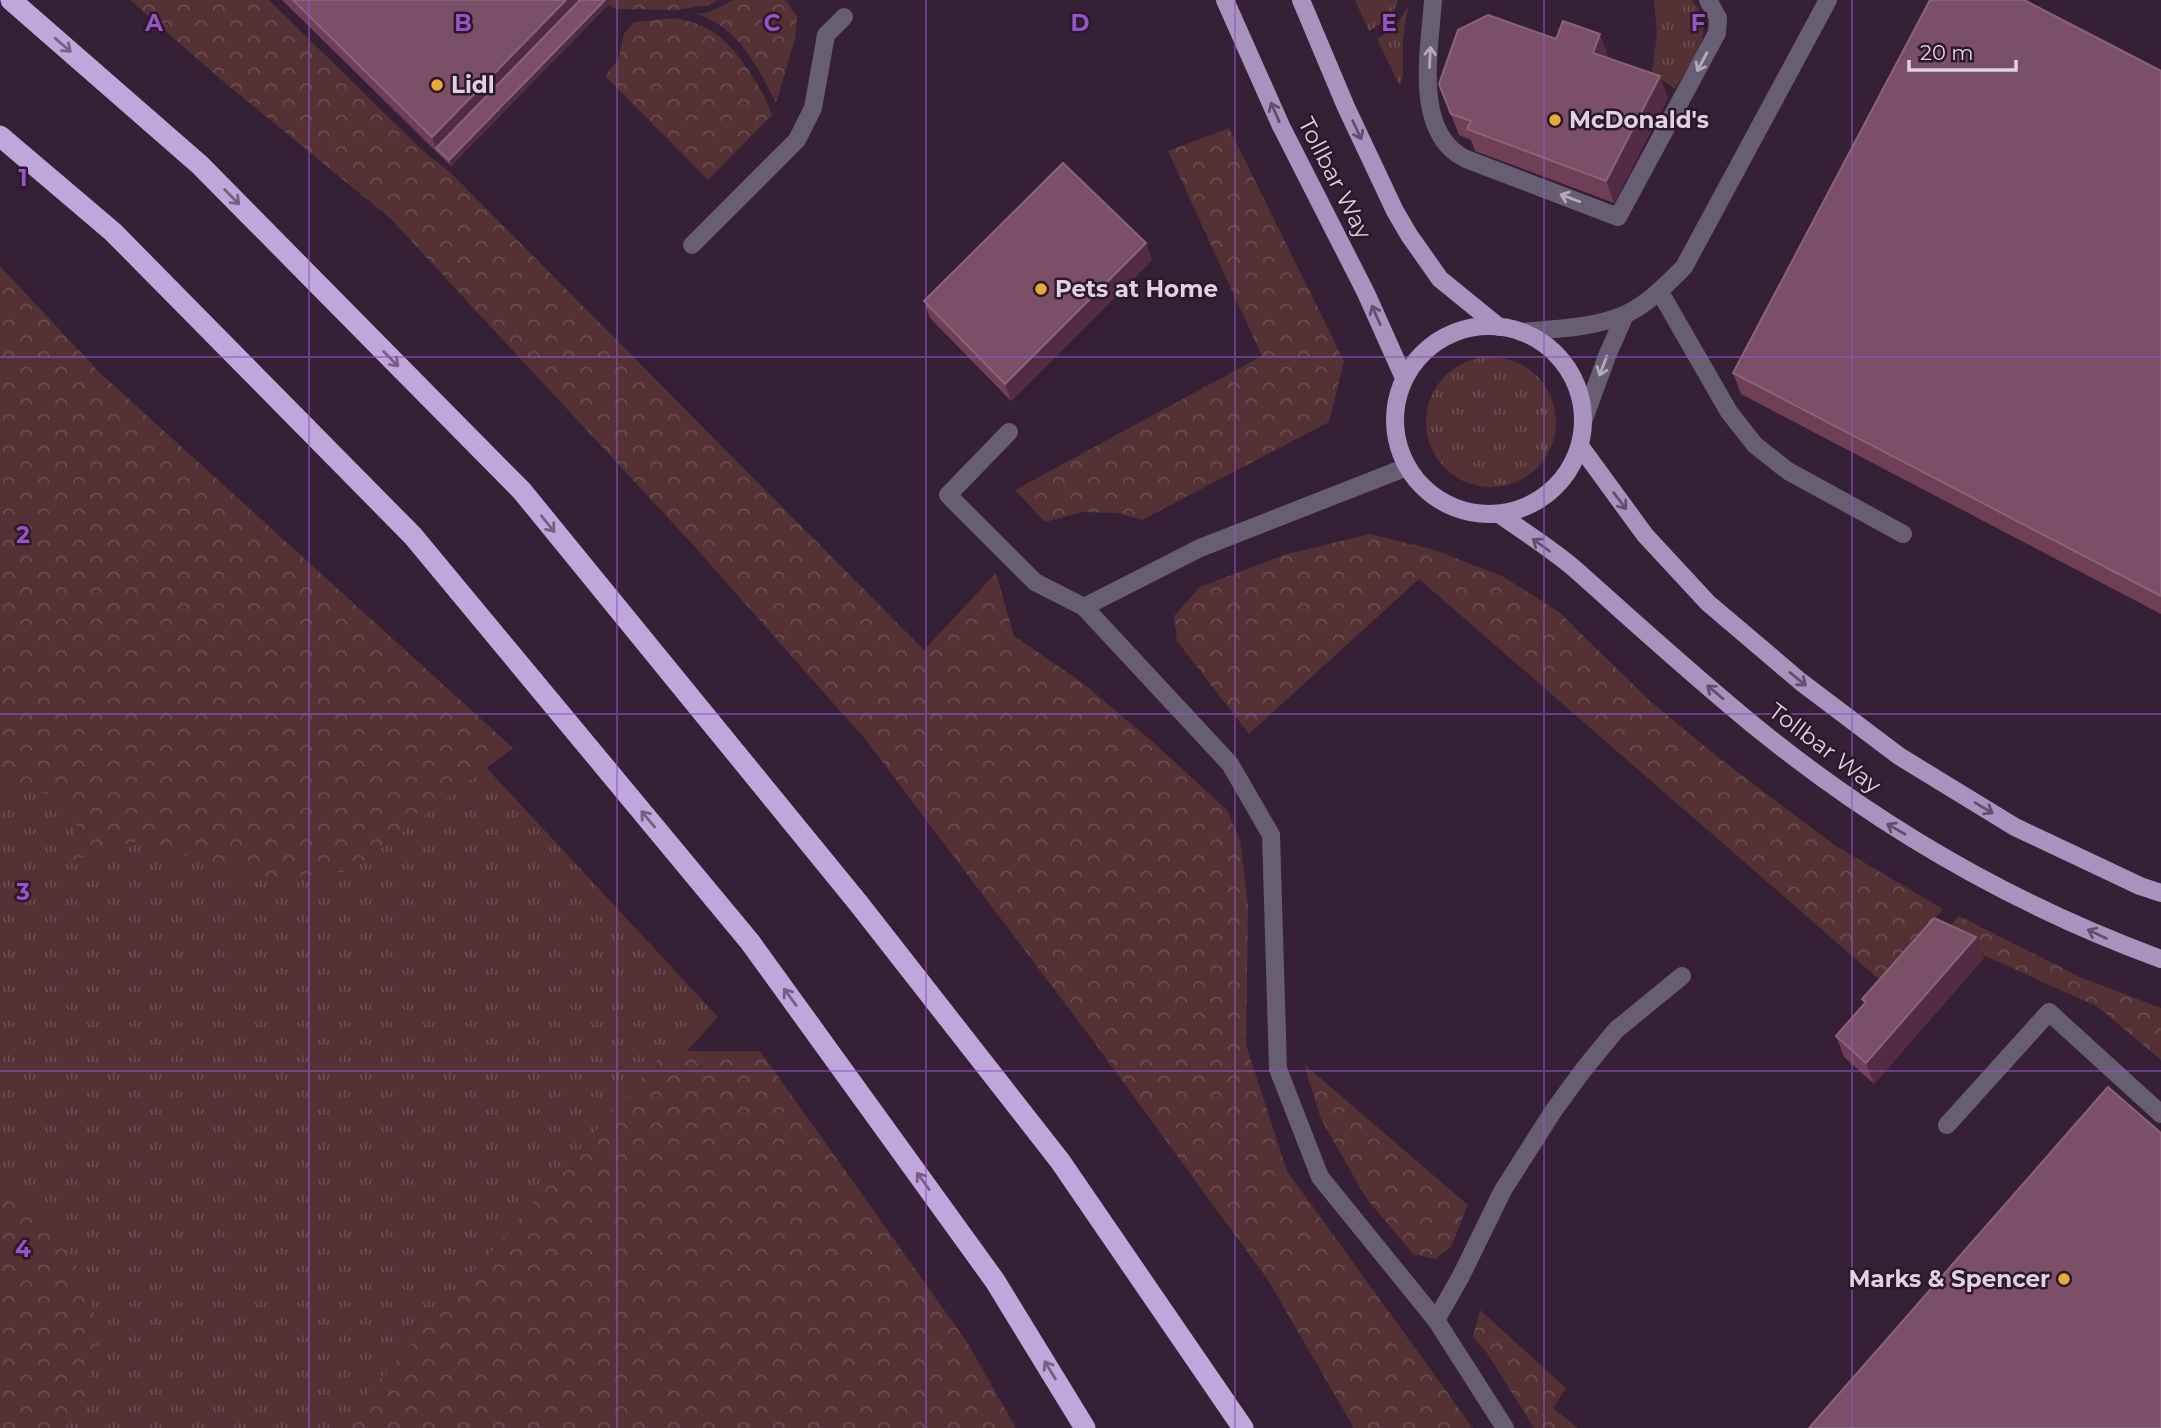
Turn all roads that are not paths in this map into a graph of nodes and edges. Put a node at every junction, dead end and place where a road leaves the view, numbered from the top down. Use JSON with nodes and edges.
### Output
{"nodes":[{"id":1,"x":11,"y":0,"type":"edge"},
{"id":2,"x":1225,"y":0,"type":"edge"},
{"id":3,"x":1301,"y":0,"type":"edge"},
{"id":4,"x":1433,"y":0,"type":"edge"},
{"id":5,"x":1708,"y":0,"type":"edge"},
{"id":6,"x":1828,"y":0,"type":"edge"},
{"id":7,"x":844,"y":17,"type":"dead end"},
{"id":8,"x":0,"y":136,"type":"edge"},
{"id":9,"x":692,"y":245,"type":"dead end"},
{"id":10,"x":1660,"y":292,"type":"junction"},
{"id":11,"x":1625,"y":315,"type":"junction"},
{"id":12,"x":1499,"y":327,"type":"junction"},
{"id":13,"x":1521,"y":332,"type":"junction"},
{"id":14,"x":1404,"y":378,"type":"junction"},
{"id":15,"x":1584,"y":419,"type":"junction"},
{"id":16,"x":1009,"y":432,"type":"dead end"},
{"id":17,"x":1580,"y":446,"type":"junction"},
{"id":18,"x":1407,"y":467,"type":"junction"},
{"id":19,"x":1499,"y":514,"type":"junction"},
{"id":20,"x":1903,"y":534,"type":"dead end"},
{"id":21,"x":1084,"y":607,"type":"junction"},
{"id":22,"x":2161,"y":893,"type":"edge"},
{"id":23,"x":2161,"y":959,"type":"edge"},
{"id":24,"x":1682,"y":976,"type":"dead end"},
{"id":25,"x":2161,"y":1114,"type":"edge"},
{"id":26,"x":1947,"y":1125,"type":"dead end"},
{"id":27,"x":1436,"y":1320,"type":"junction"},
{"id":28,"x":1085,"y":1428,"type":"edge"},
{"id":29,"x":1243,"y":1428,"type":"edge"},
{"id":30,"x":1506,"y":1428,"type":"edge"}],
"edges":[{"from":1,"to":29,"type":"highway","one_way":true},
{"from":14,"to":2,"type":"main road","name":"Tollbar Way","one_way":true},
{"from":3,"to":12,"type":"main road","name":"Tollbar Way","one_way":true},
{"from":5,"to":4,"type":"lane","one_way":true},
{"from":6,"to":10,"type":"lane"},
{"from":7,"to":9,"type":"lane"},
{"from":28,"to":8,"type":"highway","one_way":true},
{"from":10,"to":11,"type":"lane"},
{"from":10,"to":20,"type":"lane"},
{"from":11,"to":13,"type":"lane"},
{"from":11,"to":15,"type":"lane","one_way":true},
{"from":12,"to":13,"type":"main road"},
{"from":12,"to":14,"type":"main road"},
{"from":13,"to":15,"type":"main road"},
{"from":14,"to":18,"type":"main road"},
{"from":15,"to":17,"type":"main road"},
{"from":16,"to":21,"type":"lane"},
{"from":17,"to":19,"type":"main road"},
{"from":17,"to":22,"type":"main road","name":"Tollbar Way","one_way":true},
{"from":18,"to":19,"type":"main road"},
{"from":18,"to":21,"type":"lane"},
{"from":23,"to":19,"type":"main road","name":"Tollbar Way","one_way":true},
{"from":21,"to":27,"type":"lane"},
{"from":24,"to":27,"type":"lane"},
{"from":25,"to":26,"type":"lane"},
{"from":27,"to":30,"type":"lane"}]}
